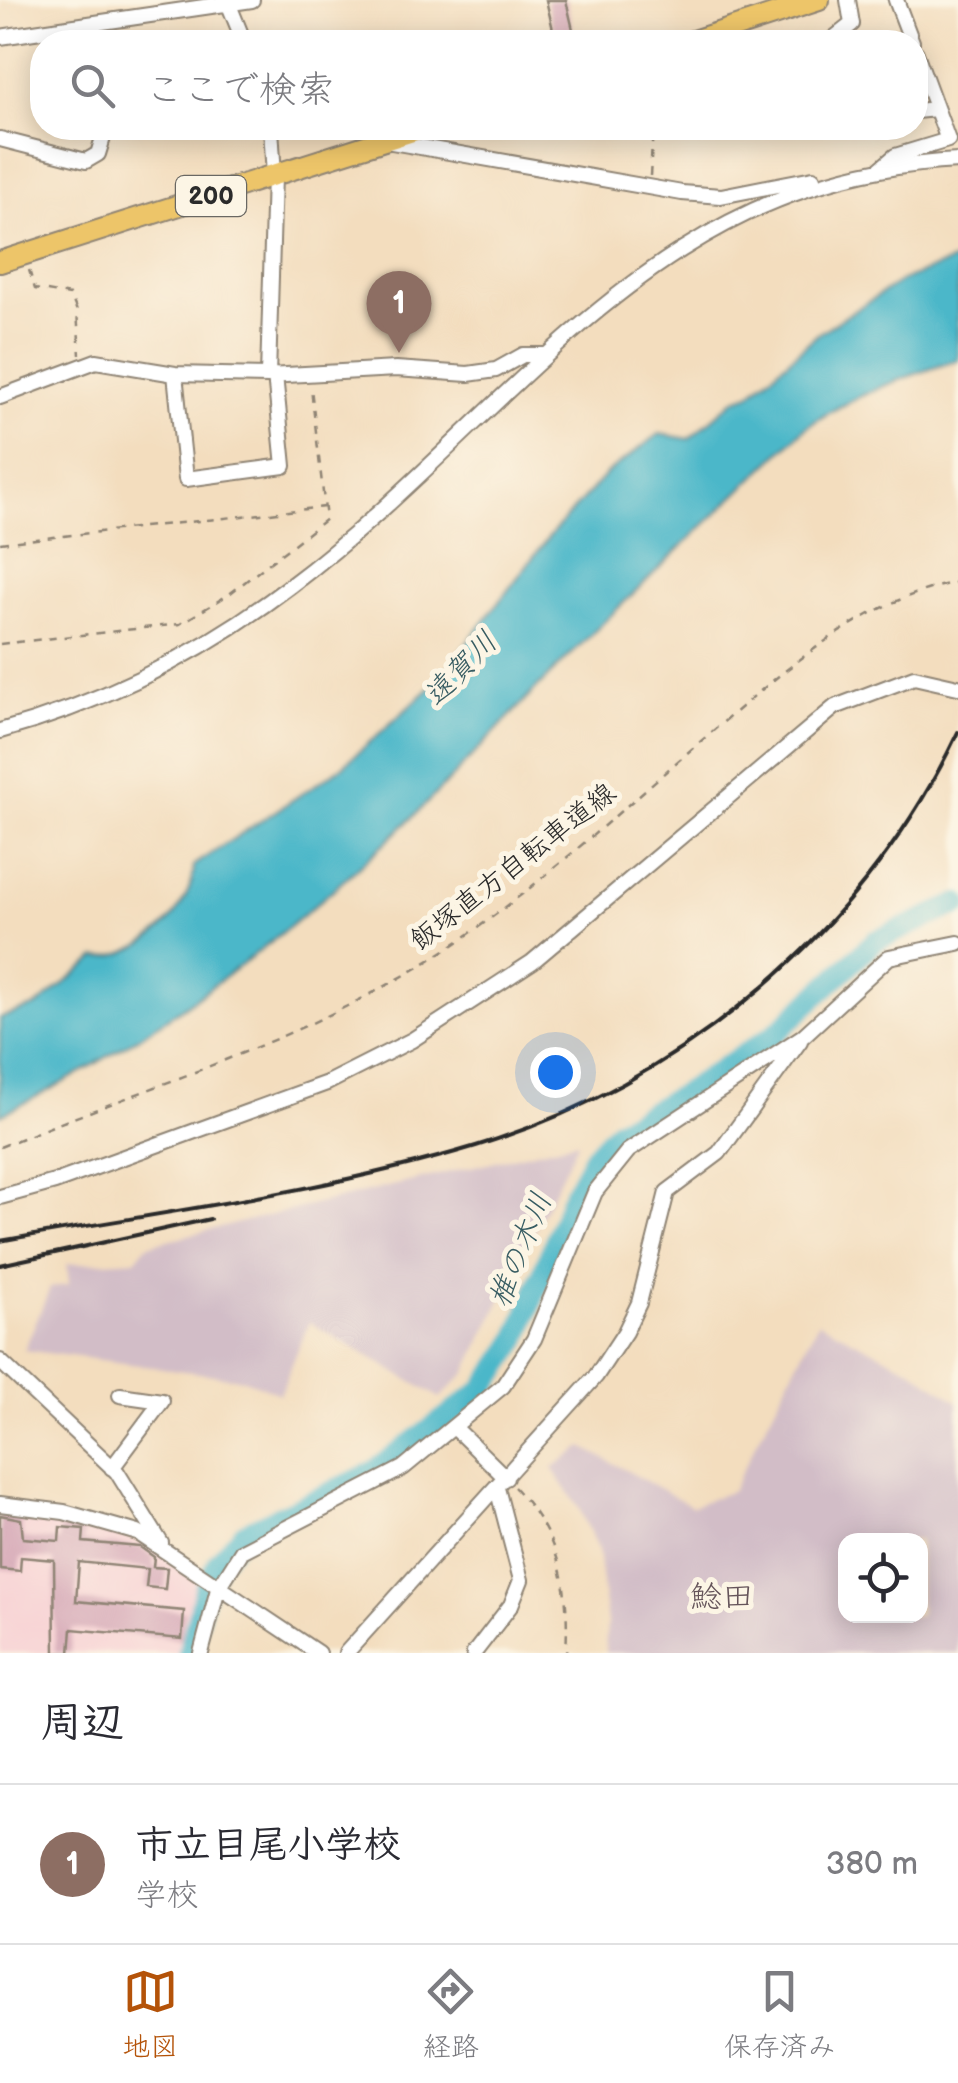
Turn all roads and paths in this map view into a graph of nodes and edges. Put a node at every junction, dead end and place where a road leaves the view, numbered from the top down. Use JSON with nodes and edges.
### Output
{"nodes":[{"id":1,"x":252,"y":0,"type":"edge"},
{"id":2,"x":818,"y":0,"type":"edge"},
{"id":3,"x":848,"y":0,"type":"edge"},
{"id":4,"x":896,"y":0,"type":"edge"},
{"id":5,"x":227,"y":2,"type":"edge"},
{"id":6,"x":40,"y":30,"type":"edge"},
{"id":7,"x":239,"y":30,"type":"edge"},
{"id":8,"x":727,"y":30,"type":"edge"},
{"id":9,"x":844,"y":30,"type":"edge"},
{"id":10,"x":907,"y":30,"type":"edge"},
{"id":11,"x":30,"y":32,"type":"edge"},
{"id":12,"x":0,"y":36,"type":"edge"},
{"id":13,"x":928,"y":87,"type":"edge"},
{"id":14,"x":936,"y":109,"type":"junction"},
{"id":15,"x":928,"y":110,"type":"edge"},
{"id":16,"x":0,"y":139,"type":"edge"},
{"id":17,"x":102,"y":140,"type":"edge"},
{"id":18,"x":271,"y":140,"type":"edge"},
{"id":19,"x":382,"y":140,"type":"joint"},
{"id":20,"x":652,"y":140,"type":"edge"},
{"id":21,"x":958,"y":161,"type":"edge"},
{"id":22,"x":880,"y":169,"type":"junction"},
{"id":23,"x":274,"y":176,"type":"junction"},
{"id":24,"x":844,"y":178,"type":"junction"},
{"id":25,"x":650,"y":188,"type":"junction"},
{"id":26,"x":24,"y":254,"type":"junction"},
{"id":27,"x":0,"y":262,"type":"edge"},
{"id":28,"x":545,"y":355,"type":"junction"},
{"id":29,"x":84,"y":364,"type":"junction"},
{"id":30,"x":175,"y":374,"type":"junction"},
{"id":31,"x":310,"y":374,"type":"junction"},
{"id":32,"x":272,"y":376,"type":"junction"},
{"id":33,"x":0,"y":397,"type":"edge"},
{"id":34,"x":325,"y":506,"type":"junction"},
{"id":35,"x":0,"y":543,"type":"edge"},
{"id":36,"x":958,"y":582,"type":"edge"},
{"id":37,"x":0,"y":644,"type":"edge"},
{"id":38,"x":958,"y":686,"type":"edge"},
{"id":39,"x":0,"y":731,"type":"edge"},
{"id":40,"x":958,"y":943,"type":"edge"},
{"id":41,"x":802,"y":1036,"type":"junction"},
{"id":42,"x":0,"y":1147,"type":"edge"},
{"id":43,"x":0,"y":1196,"type":"edge"},
{"id":44,"x":0,"y":1362,"type":"edge"},
{"id":45,"x":120,"y":1395,"type":"dead end"},
{"id":46,"x":455,"y":1428,"type":"junction"},
{"id":47,"x":112,"y":1468,"type":"junction"},
{"id":48,"x":502,"y":1483,"type":"junction"},
{"id":49,"x":0,"y":1504,"type":"edge"},
{"id":50,"x":164,"y":1548,"type":"junction"},
{"id":51,"x":218,"y":1589,"type":"junction"},
{"id":52,"x":201,"y":1653,"type":"edge"},
{"id":53,"x":318,"y":1653,"type":"edge"},
{"id":54,"x":346,"y":1653,"type":"edge"},
{"id":55,"x":474,"y":1653,"type":"edge"},
{"id":56,"x":566,"y":1653,"type":"edge"}],
"edges":[{"from":1,"to":5,"type":"street"},
{"from":2,"to":8,"type":"highway"},
{"from":3,"to":9,"type":"street"},
{"from":4,"to":10,"type":"street"},
{"from":5,"to":6,"type":"street"},
{"from":5,"to":7,"type":"street"},
{"from":11,"to":12,"type":"street"},
{"from":13,"to":14,"type":"street"},
{"from":14,"to":15,"type":"street"},
{"from":14,"to":22,"type":"street"},
{"from":16,"to":17,"type":"street"},
{"from":18,"to":23,"type":"street"},
{"from":19,"to":23,"type":"highway","number":"200"},
{"from":19,"to":25,"type":"street"},
{"from":20,"to":25,"type":"path"},
{"from":21,"to":22,"type":"street"},
{"from":22,"to":24,"type":"street"},
{"from":23,"to":26,"type":"highway","number":"200"},
{"from":23,"to":32,"type":"street"},
{"from":24,"to":25,"type":"street"},
{"from":24,"to":28,"type":"street"},
{"from":26,"to":27,"type":"highway","number":"200"},
{"from":26,"to":29,"type":"path"},
{"from":28,"to":31,"type":"street"},
{"from":28,"to":39,"type":"street"},
{"from":29,"to":30,"type":"street"},
{"from":29,"to":33,"type":"street"},
{"from":30,"to":32,"type":"street"},
{"from":30,"to":32,"type":"street"},
{"from":31,"to":32,"type":"street"},
{"from":31,"to":34,"type":"path"},
{"from":34,"to":35,"type":"path"},
{"from":34,"to":37,"type":"path"},
{"from":36,"to":42,"type":"path","name":"飯塚直方自転車道線"},
{"from":38,"to":43,"type":"street"},
{"from":40,"to":41,"type":"street"},
{"from":41,"to":46,"type":"street"},
{"from":41,"to":48,"type":"street"},
{"from":44,"to":47,"type":"street"},
{"from":45,"to":47,"type":"street"},
{"from":46,"to":48,"type":"street"},
{"from":46,"to":51,"type":"street"},
{"from":47,"to":50,"type":"street"},
{"from":48,"to":54,"type":"street"},
{"from":48,"to":55,"type":"street"},
{"from":48,"to":56,"type":"path"},
{"from":49,"to":50,"type":"street"},
{"from":50,"to":51,"type":"street"},
{"from":51,"to":52,"type":"street"},
{"from":51,"to":53,"type":"street"}]}
